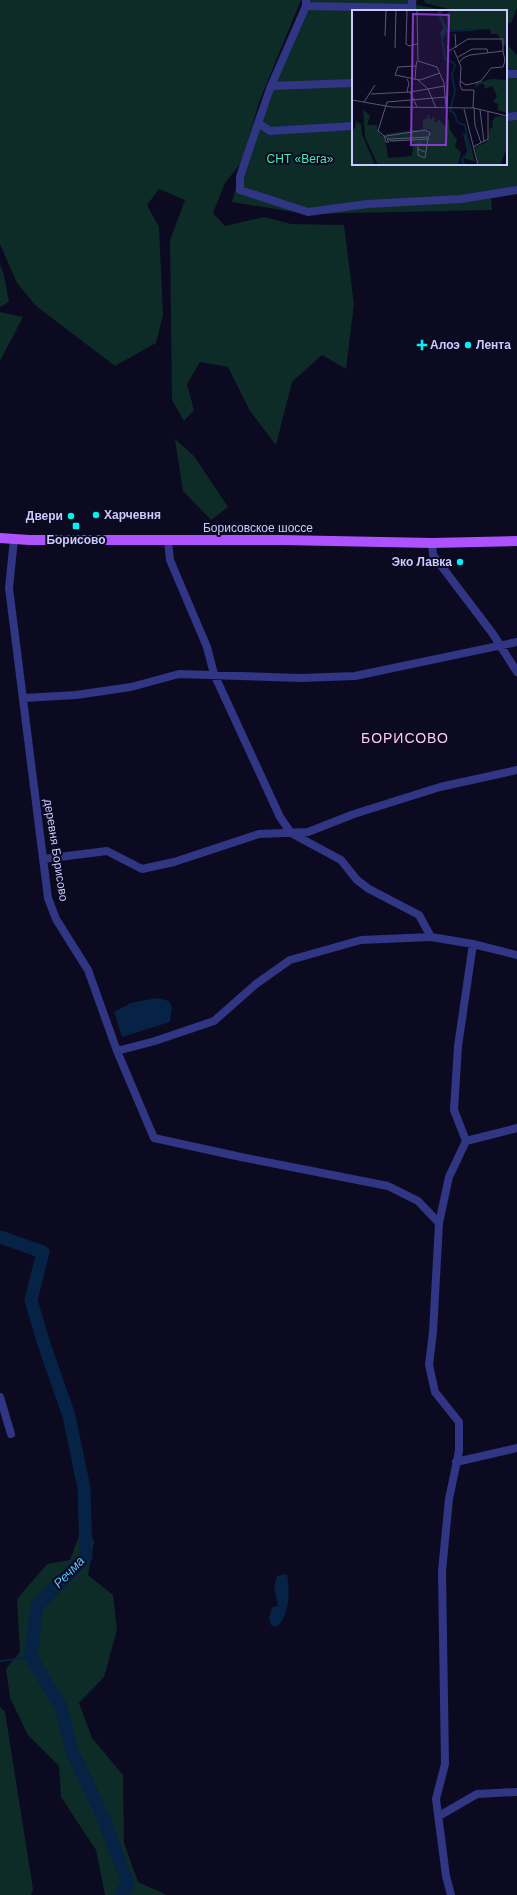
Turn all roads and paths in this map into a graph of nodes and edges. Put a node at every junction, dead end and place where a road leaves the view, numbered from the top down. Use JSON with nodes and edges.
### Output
{"nodes":[{"id":1,"x":412,"y":0,"type":"edge"},
{"id":2,"x":306,"y":3,"type":"edge"},
{"id":3,"x":352,"y":83,"type":"edge"},
{"id":4,"x":271,"y":86,"type":"junction"},
{"id":5,"x":517,"y":116,"type":"edge"},
{"id":6,"x":507,"y":117,"type":"edge"},
{"id":7,"x":258,"y":123,"type":"junction"},
{"id":8,"x":352,"y":126,"type":"edge"},
{"id":9,"x":517,"y":190,"type":"edge"},
{"id":10,"x":0,"y":538,"type":"edge"},
{"id":11,"x":14,"y":539,"type":"junction"},
{"id":12,"x":168,"y":541,"type":"junction"},
{"id":13,"x":517,"y":541,"type":"edge"},
{"id":14,"x":432,"y":543,"type":"junction"},
{"id":15,"x":517,"y":642,"type":"edge"},
{"id":16,"x":499,"y":646,"type":"junction"},
{"id":17,"x":517,"y":672,"type":"edge"},
{"id":18,"x":214,"y":674,"type":"junction"},
{"id":19,"x":24,"y":698,"type":"junction"},
{"id":20,"x":517,"y":770,"type":"edge"},
{"id":21,"x":291,"y":833,"type":"junction"},
{"id":22,"x":43,"y":859,"type":"junction"},
{"id":23,"x":431,"y":937,"type":"junction"},
{"id":24,"x":473,"y":944,"type":"junction"},
{"id":25,"x":517,"y":955,"type":"edge"},
{"id":26,"x":117,"y":1051,"type":"junction"},
{"id":27,"x":517,"y":1128,"type":"edge"},
{"id":28,"x":466,"y":1141,"type":"junction"},
{"id":29,"x":439,"y":1223,"type":"junction"},
{"id":30,"x":0,"y":1397,"type":"edge"},
{"id":31,"x":11,"y":1434,"type":"dead end"},
{"id":32,"x":517,"y":1448,"type":"edge"},
{"id":33,"x":456,"y":1462,"type":"junction"},
{"id":34,"x":517,"y":1792,"type":"edge"},
{"id":35,"x":438,"y":1816,"type":"junction"},
{"id":36,"x":451,"y":1895,"type":"edge"}],
"edges":[{"from":1,"to":2,"type":"street"},
{"from":2,"to":4,"type":"street"},
{"from":3,"to":4,"type":"street"},
{"from":4,"to":7,"type":"street"},
{"from":5,"to":6,"type":"street"},
{"from":7,"to":8,"type":"street"},
{"from":7,"to":9,"type":"street"},
{"from":10,"to":11,"type":"main road","name":"Борисовское шоссе"},
{"from":11,"to":12,"type":"main road","name":"Борисовское шоссе"},
{"from":11,"to":19,"type":"street","name":"деревня Борисово"},
{"from":12,"to":14,"type":"main road","name":"Борисовское шоссе"},
{"from":12,"to":18,"type":"street"},
{"from":13,"to":14,"type":"main road","name":"Борисовское шоссе"},
{"from":14,"to":16,"type":"street"},
{"from":15,"to":16,"type":"street"},
{"from":16,"to":17,"type":"street"},
{"from":16,"to":18,"type":"street"},
{"from":18,"to":19,"type":"street"},
{"from":18,"to":21,"type":"street"},
{"from":19,"to":22,"type":"street","name":"деревня Борисово"},
{"from":20,"to":21,"type":"street"},
{"from":21,"to":22,"type":"street"},
{"from":21,"to":23,"type":"street"},
{"from":22,"to":26,"type":"street","name":"деревня Борисово"},
{"from":23,"to":24,"type":"street"},
{"from":23,"to":26,"type":"street"},
{"from":24,"to":25,"type":"street"},
{"from":24,"to":28,"type":"street"},
{"from":26,"to":29,"type":"street","name":"деревня Борисово"},
{"from":27,"to":28,"type":"street"},
{"from":28,"to":29,"type":"street"},
{"from":29,"to":33,"type":"street"},
{"from":30,"to":31,"type":"street"},
{"from":32,"to":33,"type":"street"},
{"from":33,"to":35,"type":"street"},
{"from":34,"to":35,"type":"street"},
{"from":35,"to":36,"type":"street"}]}
